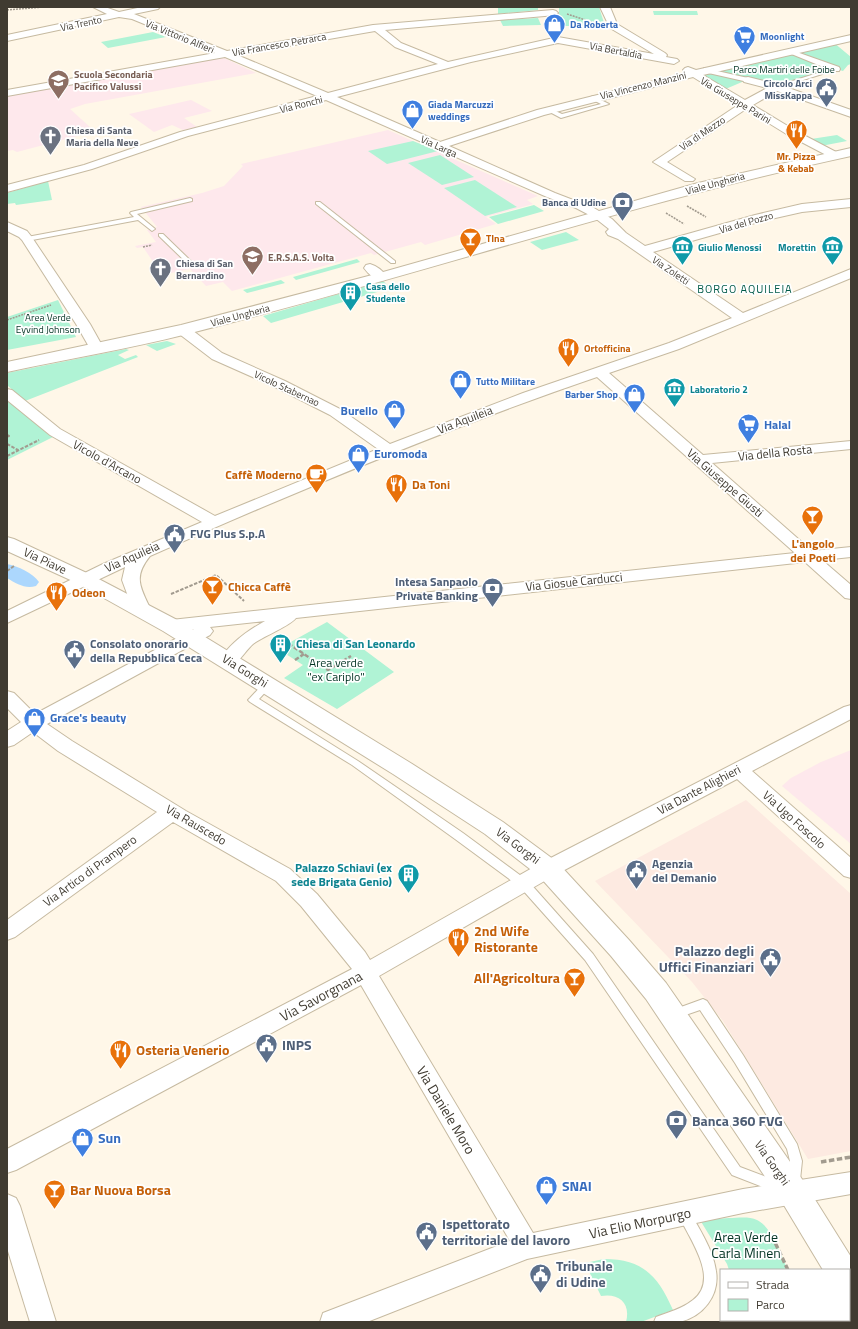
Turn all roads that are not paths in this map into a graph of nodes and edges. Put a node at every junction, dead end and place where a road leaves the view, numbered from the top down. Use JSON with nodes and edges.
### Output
{"nodes":[{"id":1,"x":98,"y":7,"type":"edge"},
{"id":2,"x":155,"y":7,"type":"edge"},
{"id":3,"x":605,"y":7,"type":"edge"},
{"id":4,"x":553,"y":13,"type":"edge"},
{"id":5,"x":125,"y":14,"type":"junction"},
{"id":6,"x":377,"y":28,"type":"junction"},
{"id":7,"x":558,"y":37,"type":"joint"},
{"id":8,"x":7,"y":38,"type":"edge"},
{"id":9,"x":851,"y":38,"type":"edge"},
{"id":10,"x":791,"y":52,"type":"junction"},
{"id":11,"x":224,"y":54,"type":"junction"},
{"id":12,"x":674,"y":61,"type":"junction"},
{"id":13,"x":448,"y":65,"type":"junction"},
{"id":14,"x":836,"y":69,"type":"joint"},
{"id":15,"x":707,"y":70,"type":"junction"},
{"id":16,"x":692,"y":73,"type":"junction"},
{"id":17,"x":748,"y":80,"type":"joint"},
{"id":18,"x":776,"y":87,"type":"junction"},
{"id":19,"x":7,"y":93,"type":"edge"},
{"id":20,"x":327,"y":97,"type":"junction"},
{"id":21,"x":745,"y":105,"type":"junction"},
{"id":22,"x":851,"y":114,"type":"edge"},
{"id":23,"x":851,"y":143,"type":"edge"},
{"id":24,"x":439,"y":146,"type":"junction"},
{"id":25,"x":819,"y":148,"type":"junction"},
{"id":26,"x":851,"y":152,"type":"edge"},
{"id":27,"x":834,"y":155,"type":"junction"},
{"id":28,"x":689,"y":179,"type":"junction"},
{"id":29,"x":7,"y":189,"type":"edge"},
{"id":30,"x":550,"y":195,"type":"junction"},
{"id":31,"x":190,"y":200,"type":"dead end"},
{"id":32,"x":851,"y":203,"type":"edge"},
{"id":33,"x":318,"y":204,"type":"dead end"},
{"id":34,"x":569,"y":212,"type":"junction"},
{"id":35,"x":584,"y":215,"type":"junction"},
{"id":36,"x":598,"y":216,"type":"junction"},
{"id":37,"x":138,"y":218,"type":"junction"},
{"id":38,"x":7,"y":226,"type":"edge"},
{"id":39,"x":152,"y":228,"type":"dead end"},
{"id":40,"x":160,"y":235,"type":"dead end"},
{"id":41,"x":622,"y":236,"type":"junction"},
{"id":42,"x":27,"y":239,"type":"junction"},
{"id":43,"x":643,"y":251,"type":"junction"},
{"id":44,"x":393,"y":262,"type":"junction"},
{"id":45,"x":192,"y":265,"type":"dead end"},
{"id":46,"x":376,"y":273,"type":"junction"},
{"id":47,"x":851,"y":273,"type":"edge"},
{"id":48,"x":741,"y":318,"type":"junction"},
{"id":49,"x":183,"y":330,"type":"junction"},
{"id":50,"x":93,"y":343,"type":"junction"},
{"id":51,"x":7,"y":354,"type":"edge"},
{"id":52,"x":7,"y":367,"type":"edge"},
{"id":53,"x":599,"y":372,"type":"junction"},
{"id":54,"x":7,"y":393,"type":"edge"},
{"id":55,"x":851,"y":445,"type":"edge"},
{"id":56,"x":389,"y":450,"type":"junction"},
{"id":57,"x":700,"y":460,"type":"junction"},
{"id":58,"x":214,"y":522,"type":"junction"},
{"id":59,"x":7,"y":543,"type":"edge"},
{"id":60,"x":145,"y":552,"type":"junction"},
{"id":61,"x":851,"y":552,"type":"edge"},
{"id":62,"x":809,"y":557,"type":"junction"},
{"id":63,"x":84,"y":579,"type":"junction"},
{"id":64,"x":851,"y":594,"type":"edge"},
{"id":65,"x":142,"y":610,"type":"junction"},
{"id":66,"x":297,"y":612,"type":"junction"},
{"id":67,"x":7,"y":618,"type":"edge"},
{"id":68,"x":225,"y":620,"type":"junction"},
{"id":69,"x":171,"y":626,"type":"junction"},
{"id":70,"x":191,"y":638,"type":"junction"},
{"id":71,"x":228,"y":661,"type":"junction"},
{"id":72,"x":267,"y":685,"type":"junction"},
{"id":73,"x":7,"y":697,"type":"edge"},
{"id":74,"x":851,"y":711,"type":"edge"},
{"id":75,"x":33,"y":723,"type":"junction"},
{"id":76,"x":7,"y":740,"type":"edge"},
{"id":77,"x":738,"y":769,"type":"junction"},
{"id":78,"x":172,"y":812,"type":"junction"},
{"id":79,"x":548,"y":869,"type":"junction"},
{"id":80,"x":851,"y":870,"type":"edge"},
{"id":81,"x":524,"y":884,"type":"junction"},
{"id":82,"x":7,"y":931,"type":"edge"},
{"id":83,"x":365,"y":973,"type":"junction"},
{"id":84,"x":7,"y":1162,"type":"edge"},
{"id":85,"x":851,"y":1183,"type":"edge"},
{"id":86,"x":793,"y":1192,"type":"junction"},
{"id":87,"x":7,"y":1206,"type":"edge"},
{"id":88,"x":684,"y":1214,"type":"junction"},
{"id":89,"x":528,"y":1247,"type":"junction"},
{"id":90,"x":840,"y":1269,"type":"edge"},
{"id":91,"x":43,"y":1322,"type":"edge"},
{"id":92,"x":333,"y":1322,"type":"edge"},
{"id":93,"x":661,"y":1322,"type":"edge"}],
"edges":[{"from":1,"to":5,"type":"street","name":"Via Vittorio Alfieri"},
{"from":2,"to":5,"type":"street","name":"Via Trento"},
{"from":3,"to":12,"type":"street","name":"Via Giuseppe Parini"},
{"from":4,"to":6,"type":"street","name":"Via Francesco Petrarca"},
{"from":5,"to":8,"type":"street","name":"Via Trento"},
{"from":5,"to":11,"type":"street","name":"Via Vittorio Alfieri"},
{"from":6,"to":11,"type":"street","name":"Via Francesco Petrarca"},
{"from":6,"to":13,"type":"street"},
{"from":7,"to":12,"type":"street","name":"Via Bertaldia"},
{"from":7,"to":13,"type":"street","name":"Via Ronchi"},
{"from":9,"to":10,"type":"street","name":"Via Vincenzo Manzini"},
{"from":10,"to":14,"type":"street"},
{"from":10,"to":15,"type":"street","name":"Via Vincenzo Manzini"},
{"from":11,"to":19,"type":"street","name":"Via Francesco Petrarca"},
{"from":11,"to":20,"type":"street","name":"Via Vittorio Alfieri"},
{"from":12,"to":16,"type":"street","name":"Via Giuseppe Parini"},
{"from":13,"to":20,"type":"street","name":"Via Ronchi"},
{"from":14,"to":18,"type":"lane"},
{"from":15,"to":16,"type":"street","name":"Via Vincenzo Manzini"},
{"from":15,"to":17,"type":"street"},
{"from":16,"to":21,"type":"street","name":"Via Giuseppe Parini"},
{"from":16,"to":24,"type":"street","name":"Via Vincenzo Manzini"},
{"from":17,"to":18,"type":"street"},
{"from":18,"to":21,"type":"street","name":"Via di Mezzo"},
{"from":18,"to":22,"type":"street"},
{"from":20,"to":24,"type":"street","name":"Via Larga"},
{"from":20,"to":29,"type":"street","name":"Via Ronchi"},
{"from":21,"to":25,"type":"street","name":"Via Giuseppe Parini"},
{"from":21,"to":28,"type":"street","name":"Via di Mezzo"},
{"from":23,"to":25,"type":"street","name":"Viale Ungheria"},
{"from":24,"to":30,"type":"street","name":"Via Larga"},
{"from":25,"to":27,"type":"street"},
{"from":25,"to":28,"type":"street","name":"Viale Ungheria"},
{"from":26,"to":27,"type":"street","name":"Viale Ungheria"},
{"from":27,"to":36,"type":"street","name":"Viale Ungheria"},
{"from":28,"to":35,"type":"street","name":"Viale Ungheria"},
{"from":30,"to":34,"type":"street","name":"Via Larga"},
{"from":30,"to":35,"type":"street","name":"Via Larga"},
{"from":31,"to":37,"type":"lane"},
{"from":32,"to":43,"type":"street","name":"Via del Pozzo"},
{"from":33,"to":44,"type":"lane"},
{"from":34,"to":35,"type":"street","name":"Viale Ungheria"},
{"from":34,"to":44,"type":"street","name":"Viale Ungheria"},
{"from":35,"to":36,"type":"street","name":"Viale Ungheria"},
{"from":35,"to":41,"type":"street","name":"Via Zoletti"},
{"from":35,"to":46,"type":"street","name":"Viale Ungheria"},
{"from":36,"to":41,"type":"street","name":"Via Zoletti"},
{"from":37,"to":39,"type":"lane"},
{"from":37,"to":42,"type":"lane"},
{"from":38,"to":42,"type":"street"},
{"from":40,"to":45,"type":"lane"},
{"from":41,"to":43,"type":"street","name":"Via Zoletti"},
{"from":42,"to":50,"type":"street"},
{"from":43,"to":48,"type":"street","name":"Via Zoletti"},
{"from":44,"to":46,"type":"street","name":"Viale Ungheria"},
{"from":46,"to":49,"type":"street","name":"Viale Ungheria"},
{"from":46,"to":50,"type":"street","name":"Viale Ungheria"},
{"from":47,"to":48,"type":"street","name":"Via Aquileia"},
{"from":48,"to":53,"type":"street","name":"Via Aquileia"},
{"from":49,"to":50,"type":"street","name":"Viale Ungheria"},
{"from":49,"to":56,"type":"street","name":"Vicolo Stabernao"},
{"from":50,"to":51,"type":"street","name":"Viale Ungheria"},
{"from":50,"to":52,"type":"street","name":"Viale Ungheria"},
{"from":53,"to":56,"type":"street","name":"Via Aquileia"},
{"from":53,"to":57,"type":"street","name":"Via Giuseppe Giusti"},
{"from":54,"to":58,"type":"street","name":"Vicolo d'Arcano"},
{"from":55,"to":57,"type":"street","name":"Via della Rosta"},
{"from":56,"to":58,"type":"street","name":"Via Aquileia"},
{"from":57,"to":62,"type":"street","name":"Via Giuseppe Giusti"},
{"from":58,"to":60,"type":"street","name":"Via Aquileia"},
{"from":59,"to":63,"type":"street","name":"Via Piave"},
{"from":60,"to":63,"type":"street","name":"Via Aquileia"},
{"from":60,"to":65,"type":"street"},
{"from":61,"to":62,"type":"street","name":"Via Giosuè Carducci"},
{"from":62,"to":64,"type":"street","name":"Via Giuseppe Giusti"},
{"from":62,"to":66,"type":"street","name":"Via Giosuè Carducci"},
{"from":63,"to":65,"type":"street","name":"Via Gorghi"},
{"from":63,"to":67,"type":"street","name":"Via Aquileia"},
{"from":65,"to":69,"type":"street","name":"Via Gorghi"},
{"from":66,"to":68,"type":"street","name":"Via Giosuè Carducci"},
{"from":66,"to":71,"type":"street","name":"Via Giosuè Carducci"},
{"from":68,"to":69,"type":"street","name":"Via Giosuè Carducci"},
{"from":68,"to":70,"type":"street","name":"Via Giosuè Carducci"},
{"from":69,"to":70,"type":"street","name":"Via Gorghi"},
{"from":70,"to":71,"type":"street","name":"Via Gorghi"},
{"from":70,"to":75,"type":"street","name":"Via Giosuè Carducci"},
{"from":71,"to":72,"type":"street","name":"Via Gorghi"},
{"from":72,"to":79,"type":"street","name":"Via Gorghi"},
{"from":72,"to":81,"type":"lane"},
{"from":73,"to":75,"type":"street","name":"Via Rauscedo"},
{"from":74,"to":77,"type":"street","name":"Via Dante Alighieri"},
{"from":75,"to":76,"type":"street","name":"Via Giosuè Carducci"},
{"from":75,"to":78,"type":"street","name":"Via Rauscedo"},
{"from":77,"to":79,"type":"street","name":"Via Dante Alighieri"},
{"from":77,"to":80,"type":"street","name":"Via Ugo Foscolo"},
{"from":78,"to":82,"type":"street","name":"Via Artico di Prampero"},
{"from":78,"to":83,"type":"street","name":"Via Rauscedo"},
{"from":79,"to":81,"type":"street","name":"Via Savorgnana"},
{"from":79,"to":86,"type":"street","name":"Via Gorghi"},
{"from":81,"to":83,"type":"street","name":"Via Savorgnana"},
{"from":81,"to":86,"type":"lane"},
{"from":83,"to":84,"type":"street","name":"Via Savorgnana"},
{"from":83,"to":89,"type":"street","name":"Via Daniele Moro"},
{"from":85,"to":86,"type":"street","name":"Via Elio Morpurgo"},
{"from":86,"to":88,"type":"street","name":"Via Elio Morpurgo"},
{"from":86,"to":90,"type":"street","name":"Via Gorghi"},
{"from":87,"to":91,"type":"street"},
{"from":88,"to":89,"type":"street","name":"Via Elio Morpurgo"},
{"from":88,"to":93,"type":"lane"},
{"from":89,"to":92,"type":"street","name":"Via Elio Morpurgo"}]}
